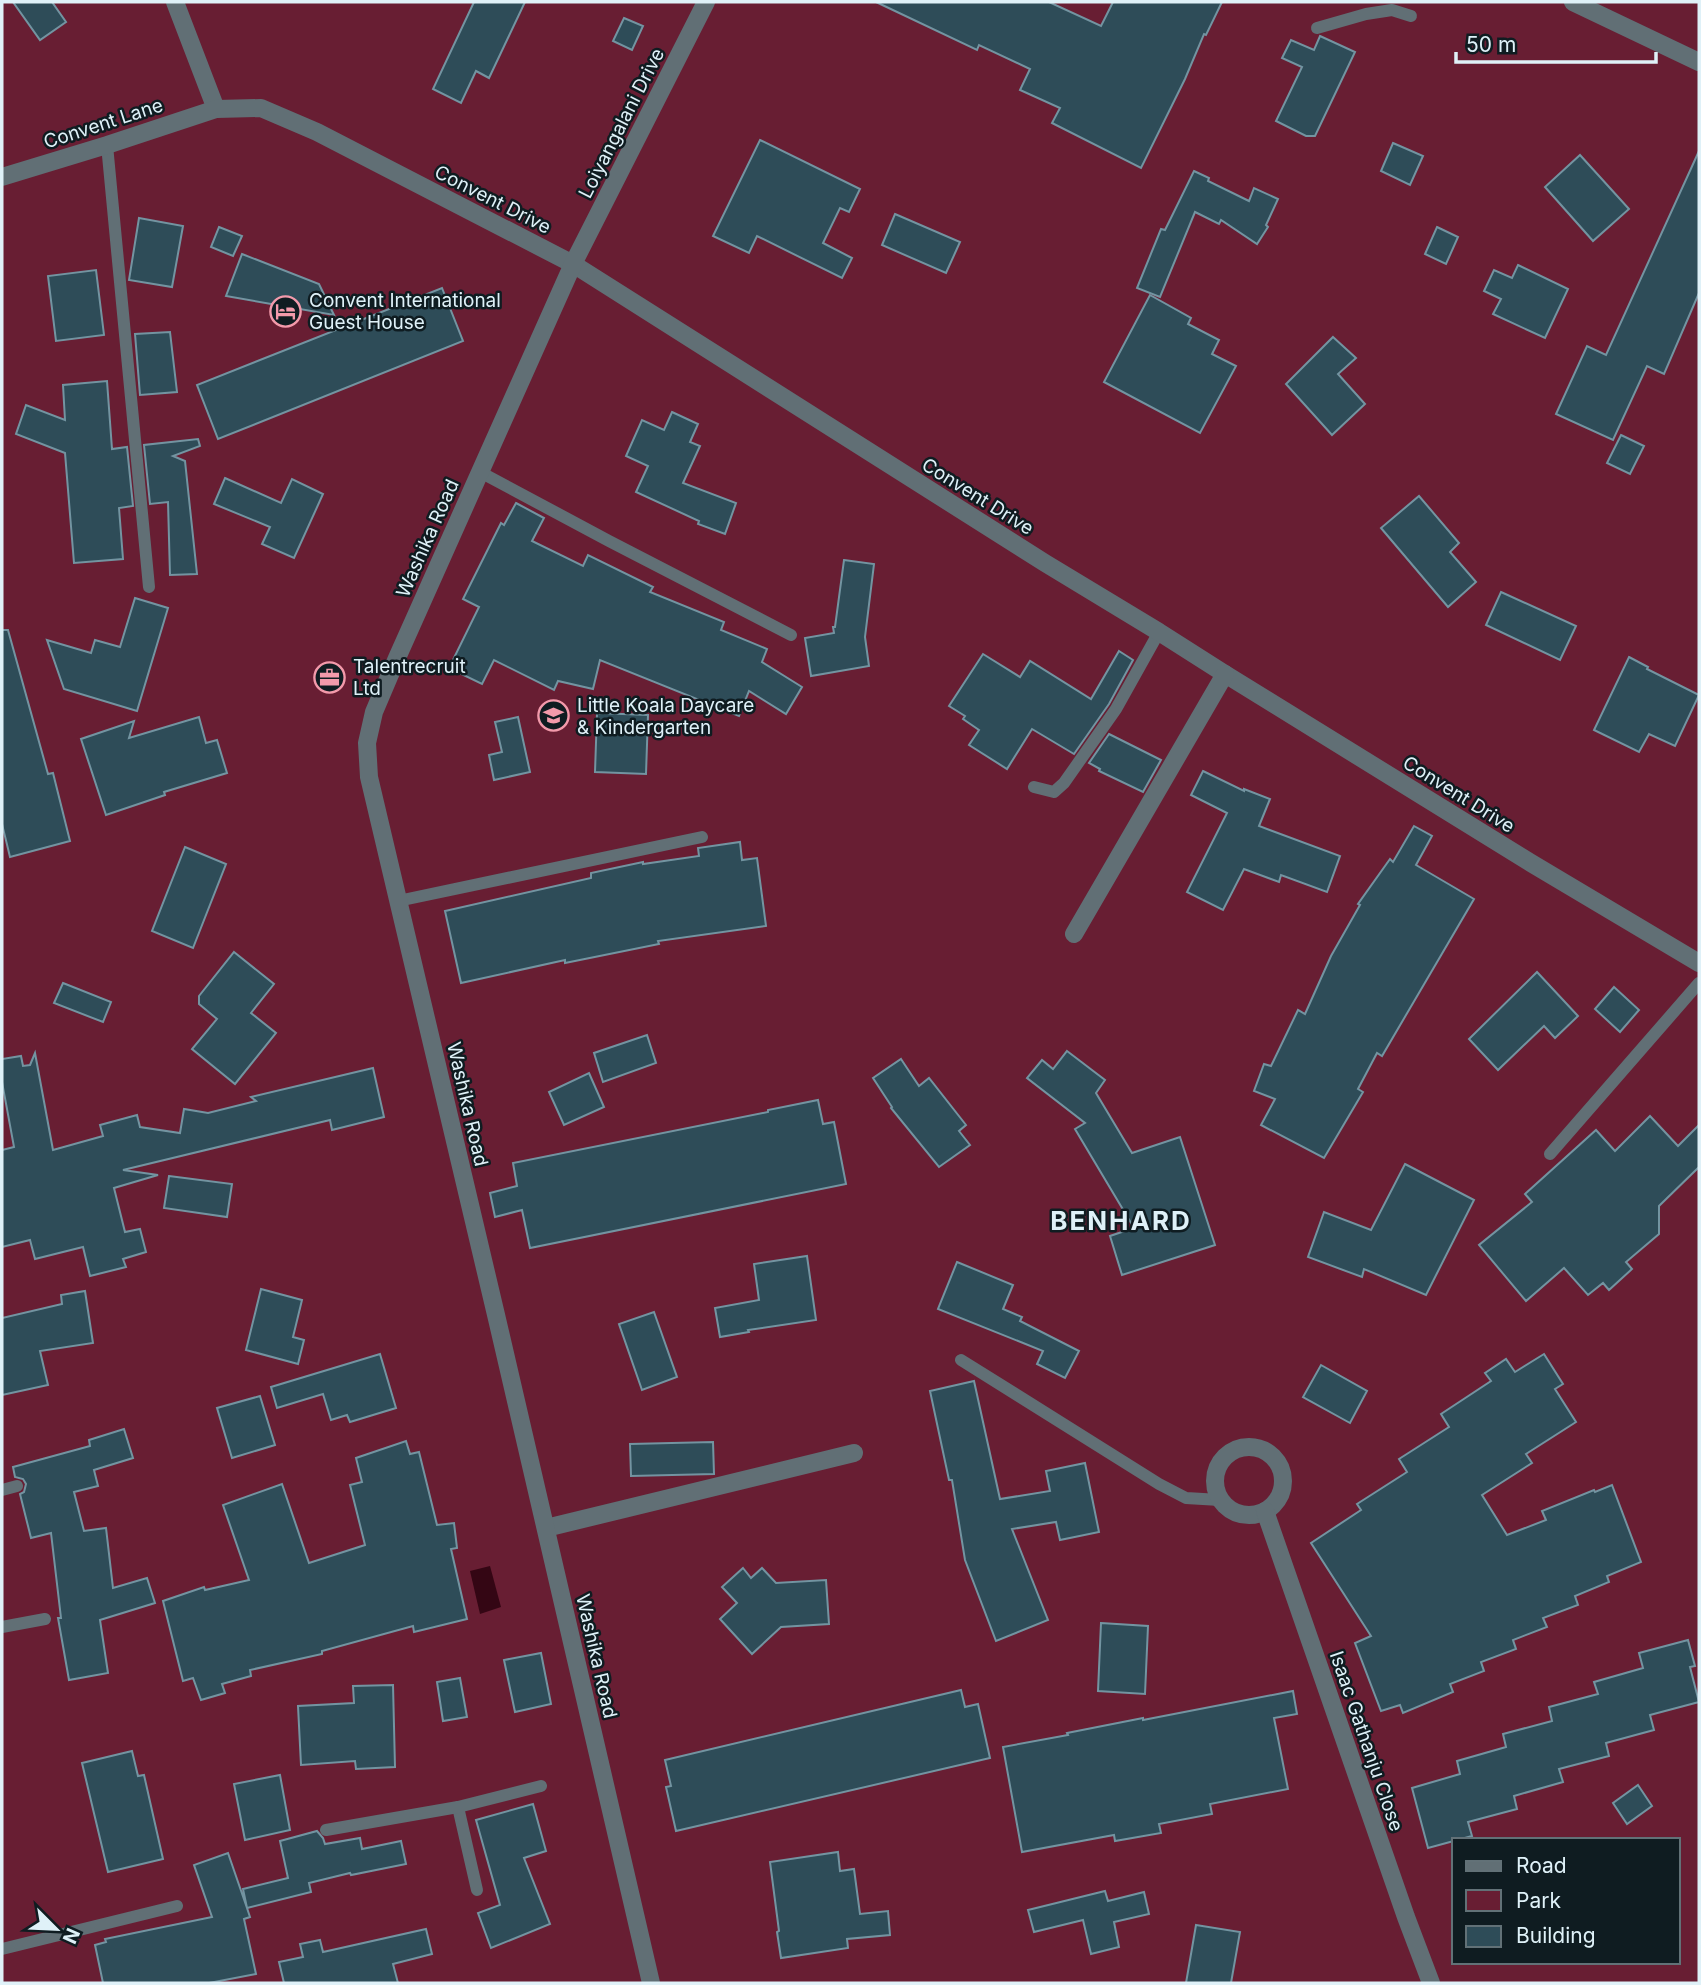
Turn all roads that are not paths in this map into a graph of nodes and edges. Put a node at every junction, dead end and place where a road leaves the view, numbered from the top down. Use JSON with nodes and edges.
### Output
{"nodes":[{"id":1,"x":175,"y":2,"type":"edge"},
{"id":2,"x":706,"y":2,"type":"edge"},
{"id":3,"x":1573,"y":2,"type":"edge"},
{"id":4,"x":1411,"y":16,"type":"dead end"},
{"id":5,"x":1317,"y":28,"type":"dead end"},
{"id":6,"x":1699,"y":62,"type":"edge"},
{"id":7,"x":216,"y":109,"type":"junction"},
{"id":8,"x":107,"y":145,"type":"junction"},
{"id":9,"x":2,"y":177,"type":"edge"},
{"id":10,"x":573,"y":264,"type":"junction"},
{"id":11,"x":480,"y":472,"type":"junction"},
{"id":12,"x":149,"y":587,"type":"dead end"},
{"id":13,"x":1159,"y":632,"type":"junction"},
{"id":14,"x":791,"y":635,"type":"dead end"},
{"id":15,"x":1224,"y":674,"type":"junction"},
{"id":16,"x":1034,"y":787,"type":"dead end"},
{"id":17,"x":702,"y":837,"type":"dead end"},
{"id":18,"x":398,"y":901,"type":"junction"},
{"id":19,"x":1074,"y":934,"type":"dead end"},
{"id":20,"x":1699,"y":963,"type":"edge"},
{"id":21,"x":1699,"y":983,"type":"edge"},
{"id":22,"x":1550,"y":1154,"type":"dead end"},
{"id":23,"x":961,"y":1360,"type":"dead end"},
{"id":24,"x":854,"y":1453,"type":"dead end"},
{"id":25,"x":16,"y":1486,"type":"dead end"},
{"id":26,"x":2,"y":1490,"type":"edge"},
{"id":27,"x":1220,"y":1500,"type":"junction"},
{"id":28,"x":1265,"y":1511,"type":"junction"},
{"id":29,"x":546,"y":1528,"type":"junction"},
{"id":30,"x":45,"y":1619,"type":"dead end"},
{"id":31,"x":2,"y":1628,"type":"edge"},
{"id":32,"x":541,"y":1786,"type":"dead end"},
{"id":33,"x":458,"y":1807,"type":"junction"},
{"id":34,"x":326,"y":1830,"type":"dead end"},
{"id":35,"x":477,"y":1890,"type":"dead end"},
{"id":36,"x":177,"y":1906,"type":"dead end"},
{"id":37,"x":2,"y":1949,"type":"edge"},
{"id":38,"x":652,"y":1983,"type":"edge"},
{"id":39,"x":1431,"y":1983,"type":"edge"}],
"edges":[{"from":1,"to":7,"type":"street"},
{"from":2,"to":10,"type":"street","name":"Loiyangalani Drive"},
{"from":3,"to":6,"type":"street"},
{"from":4,"to":5,"type":"lane"},
{"from":7,"to":8,"type":"street","name":"Convent Lane"},
{"from":7,"to":10,"type":"street","name":"Convent Drive"},
{"from":8,"to":9,"type":"street","name":"Convent Lane"},
{"from":8,"to":12,"type":"lane"},
{"from":10,"to":11,"type":"street","name":"Washika Road"},
{"from":10,"to":13,"type":"street","name":"Convent Drive"},
{"from":11,"to":14,"type":"lane"},
{"from":11,"to":18,"type":"street","name":"Washika Road"},
{"from":13,"to":15,"type":"street","name":"Convent Drive"},
{"from":13,"to":16,"type":"lane"},
{"from":15,"to":19,"type":"street"},
{"from":15,"to":20,"type":"street","name":"Convent Drive"},
{"from":17,"to":18,"type":"lane"},
{"from":18,"to":29,"type":"street","name":"Washika Road"},
{"from":21,"to":22,"type":"lane"},
{"from":23,"to":27,"type":"lane"},
{"from":24,"to":29,"type":"street"},
{"from":25,"to":26,"type":"lane"},
{"from":27,"to":28,"type":"street"},
{"from":27,"to":28,"type":"street"},
{"from":28,"to":39,"type":"street","name":"Isaac Gathanju Close"},
{"from":29,"to":38,"type":"street","name":"Washika Road"},
{"from":30,"to":31,"type":"lane"},
{"from":32,"to":33,"type":"lane"},
{"from":33,"to":34,"type":"lane"},
{"from":33,"to":35,"type":"lane"},
{"from":36,"to":37,"type":"lane"}]}
